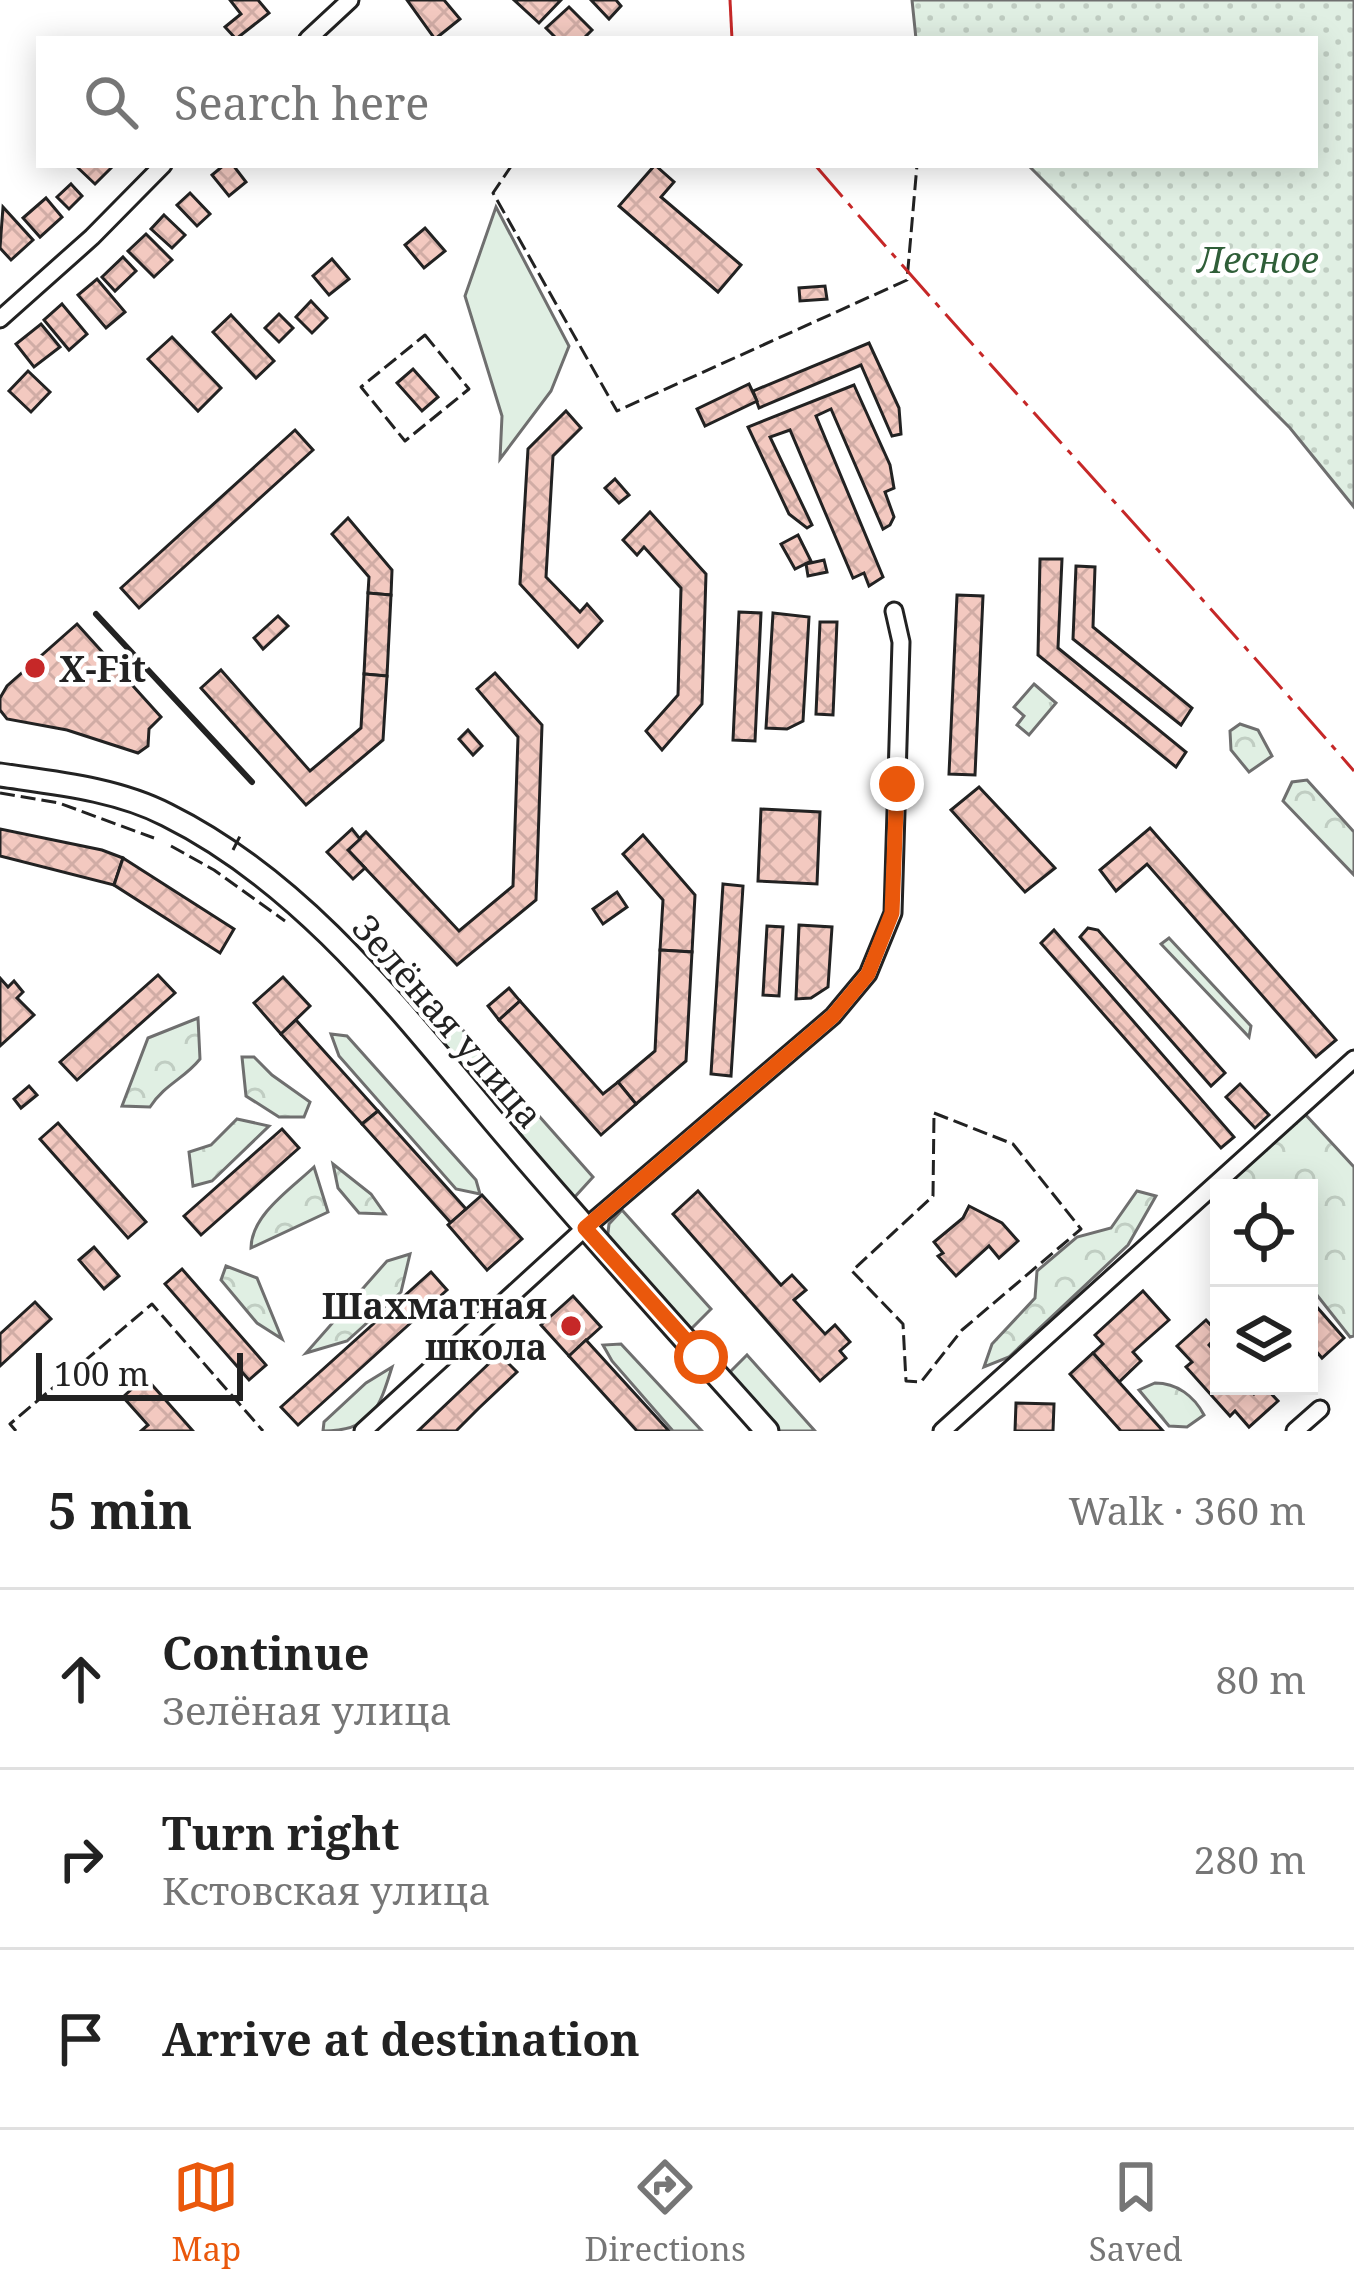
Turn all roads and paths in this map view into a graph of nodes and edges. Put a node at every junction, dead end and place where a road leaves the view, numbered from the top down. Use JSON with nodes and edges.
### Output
{"nodes":[{"id":1,"x":350,"y":0,"type":"edge"},
{"id":2,"x":311,"y":36,"type":"edge"},
{"id":3,"x":160,"y":168,"type":"edge"},
{"id":4,"x":0,"y":319,"type":"edge"},
{"id":5,"x":894,"y":611,"type":"dead end"},
{"id":6,"x":0,"y":775,"type":"edge"},
{"id":7,"x":1354,"y":1059,"type":"edge"},
{"id":8,"x":585,"y":1228,"type":"junction"},
{"id":9,"x":1320,"y":1408,"type":"dead end"},
{"id":10,"x":363,"y":1431,"type":"edge"},
{"id":11,"x":767,"y":1431,"type":"edge"},
{"id":12,"x":942,"y":1431,"type":"edge"},
{"id":13,"x":1295,"y":1431,"type":"edge"}],
"edges":[{"from":1,"to":2,"type":"street"},
{"from":3,"to":4,"type":"street"},
{"from":5,"to":8,"type":"street"},
{"from":6,"to":8,"type":"main road","name":"Зелёная улица"},
{"from":7,"to":12,"type":"street"},
{"from":8,"to":10,"type":"street"},
{"from":8,"to":11,"type":"main road","name":"Зелёная улица"},
{"from":9,"to":13,"type":"street"}]}
